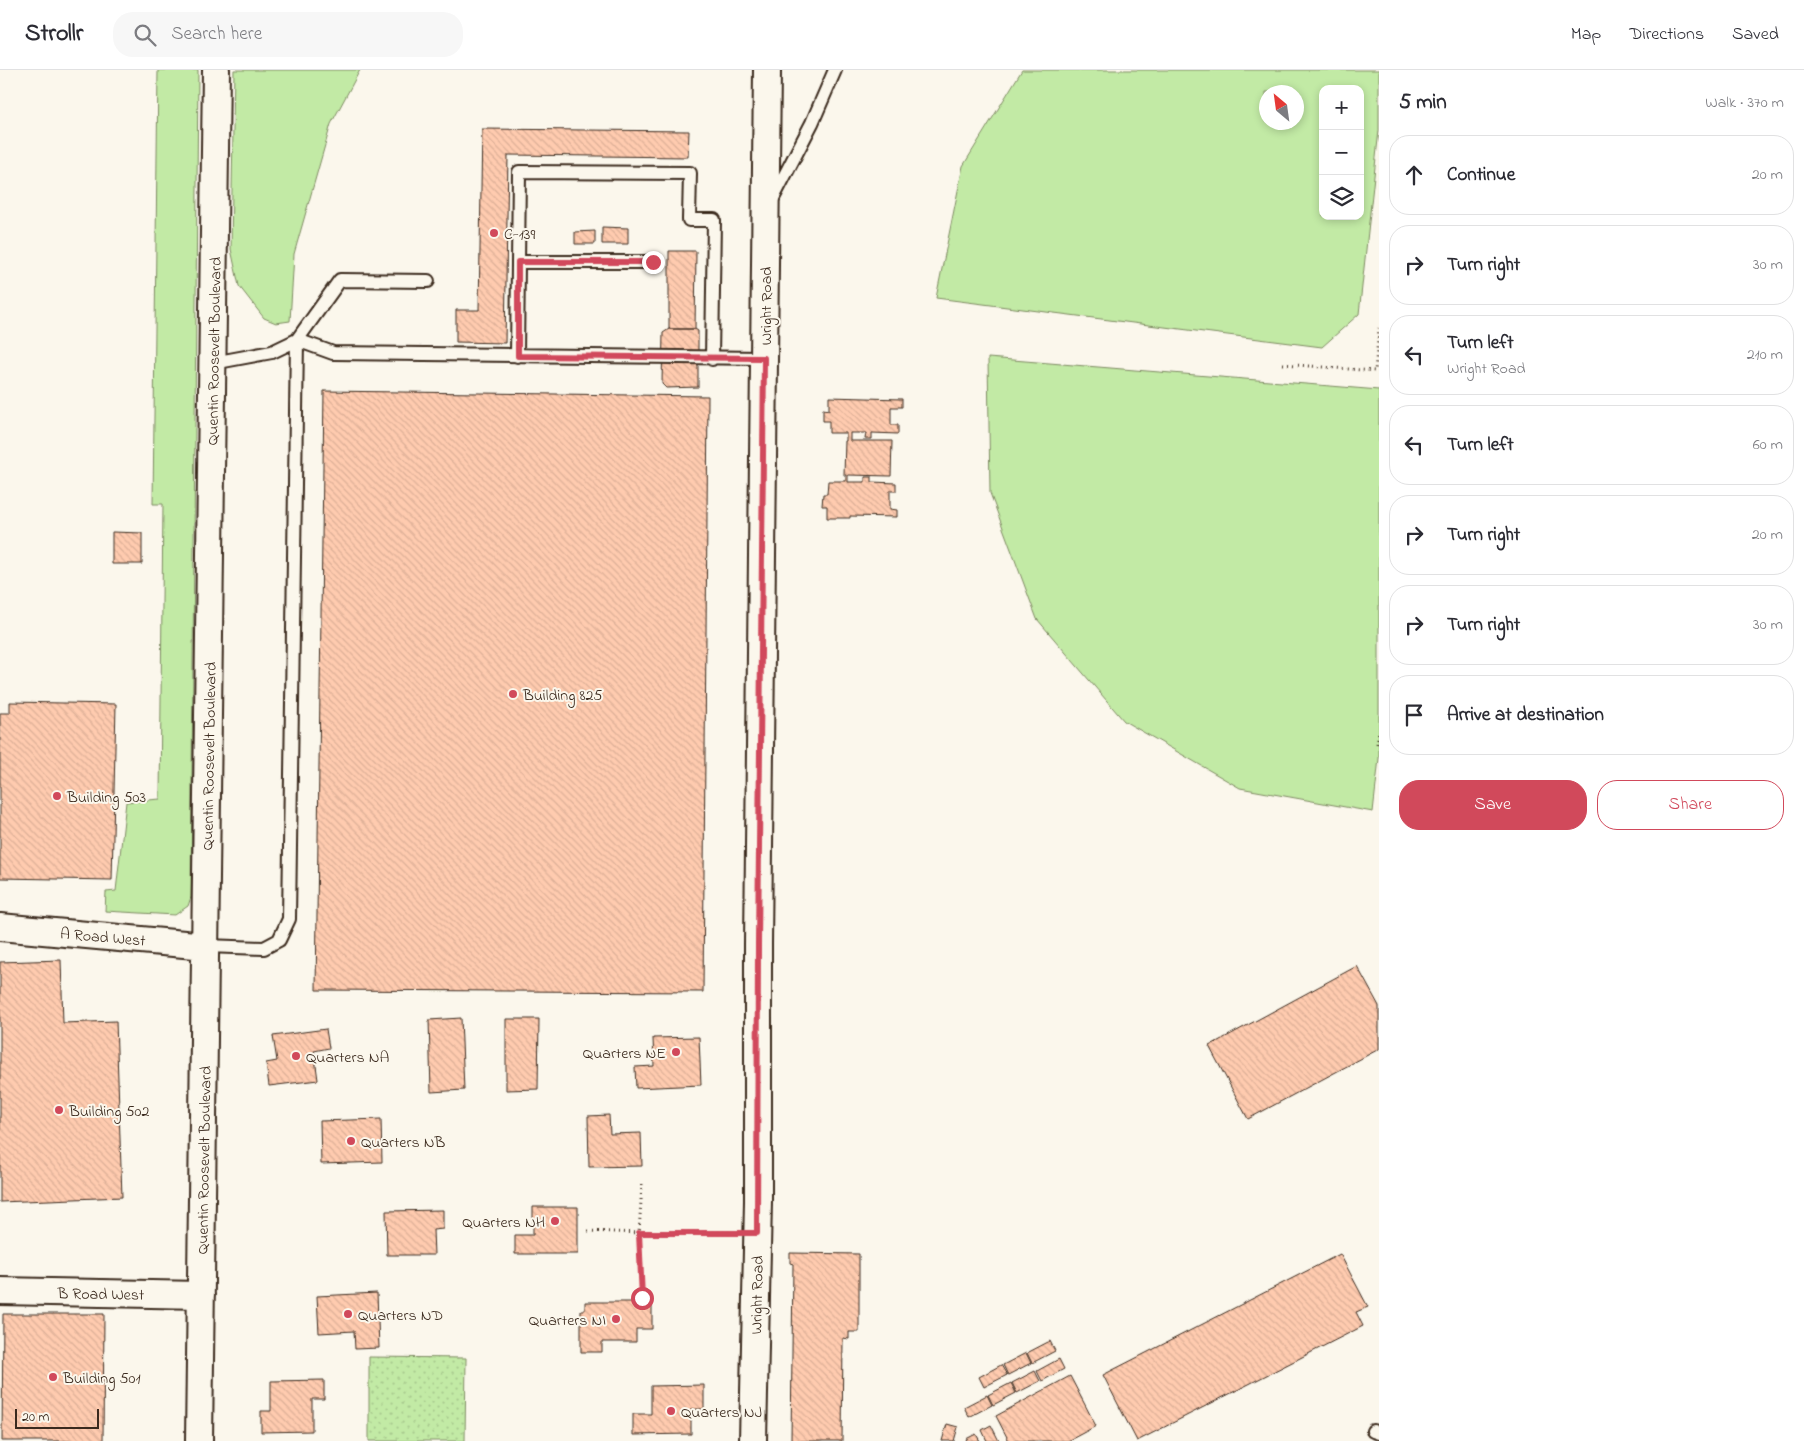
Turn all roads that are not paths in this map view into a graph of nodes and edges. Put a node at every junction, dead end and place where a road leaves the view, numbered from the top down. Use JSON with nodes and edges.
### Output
{"nodes":[{"id":1,"x":216,"y":70,"type":"edge"},
{"id":2,"x":767,"y":70,"type":"edge"},
{"id":3,"x":836,"y":70,"type":"edge"},
{"id":4,"x":766,"y":213,"type":"junction"},
{"id":5,"x":518,"y":262,"type":"junction"},
{"id":6,"x":653,"y":262,"type":"dead end"},
{"id":7,"x":428,"y":281,"type":"dead end"},
{"id":8,"x":297,"y":340,"type":"junction"},
{"id":9,"x":518,"y":356,"type":"junction"},
{"id":10,"x":764,"y":358,"type":"junction"},
{"id":11,"x":712,"y":359,"type":"junction"},
{"id":12,"x":213,"y":362,"type":"junction"},
{"id":13,"x":0,"y":927,"type":"edge"},
{"id":14,"x":206,"y":946,"type":"junction"},
{"id":15,"x":0,"y":1291,"type":"edge"},
{"id":16,"x":201,"y":1295,"type":"junction"},
{"id":17,"x":199,"y":1441,"type":"edge"},
{"id":18,"x":753,"y":1441,"type":"edge"}],
"edges":[{"from":1,"to":12,"type":"street","name":"Quentin Roosevelt Boulevard"},
{"from":2,"to":4,"type":"street","name":"Wright Road"},
{"from":3,"to":4,"type":"lane"},
{"from":4,"to":10,"type":"street","name":"Wright Road"},
{"from":5,"to":6,"type":"lane"},
{"from":5,"to":9,"type":"lane"},
{"from":5,"to":11,"type":"lane"},
{"from":7,"to":8,"type":"lane"},
{"from":8,"to":9,"type":"lane"},
{"from":8,"to":12,"type":"lane"},
{"from":8,"to":14,"type":"lane"},
{"from":9,"to":11,"type":"lane"},
{"from":10,"to":11,"type":"lane"},
{"from":10,"to":18,"type":"street","name":"Wright Road"},
{"from":12,"to":14,"type":"street","name":"Quentin Roosevelt Boulevard"},
{"from":13,"to":14,"type":"street","name":"A Road West"},
{"from":14,"to":16,"type":"street","name":"Quentin Roosevelt Boulevard"},
{"from":15,"to":16,"type":"street","name":"B Road West"},
{"from":16,"to":17,"type":"street","name":"Quentin Roosevelt Boulevard"}]}
